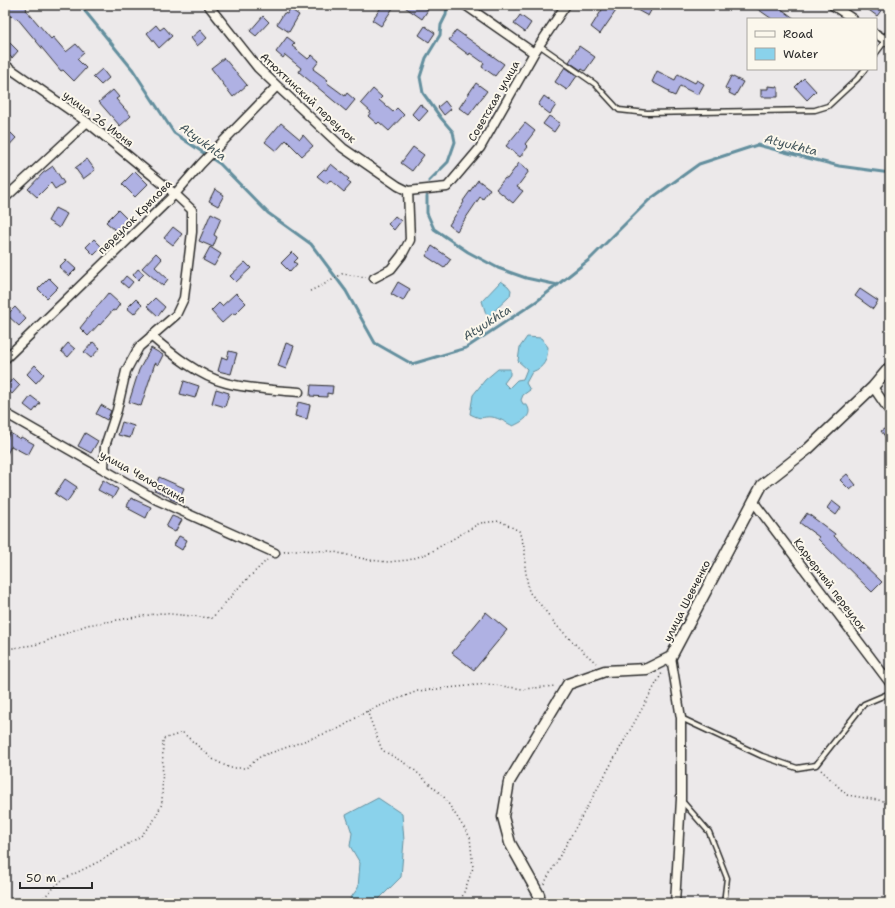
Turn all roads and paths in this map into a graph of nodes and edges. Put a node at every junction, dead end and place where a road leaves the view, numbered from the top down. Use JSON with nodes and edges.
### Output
{"nodes":[{"id":1,"x":208,"y":5,"type":"edge"},
{"id":2,"x":466,"y":5,"type":"edge"},
{"id":3,"x":566,"y":5,"type":"edge"},
{"id":4,"x":832,"y":5,"type":"edge"},
{"id":5,"x":852,"y":18,"type":"edge"},
{"id":6,"x":877,"y":34,"type":"edge"},
{"id":7,"x":888,"y":39,"type":"edge"},
{"id":8,"x":540,"y":45,"type":"junction"},
{"id":9,"x":877,"y":52,"type":"edge"},
{"id":10,"x":534,"y":53,"type":"junction"},
{"id":11,"x":5,"y":66,"type":"edge"},
{"id":12,"x":863,"y":70,"type":"edge"},
{"id":13,"x":277,"y":86,"type":"junction"},
{"id":14,"x":87,"y":122,"type":"junction"},
{"id":15,"x":408,"y":191,"type":"junction"},
{"id":16,"x":175,"y":194,"type":"junction"},
{"id":17,"x":5,"y":198,"type":"edge"},
{"id":18,"x":374,"y":278,"type":"joint"},
{"id":19,"x":310,"y":291,"type":"dead end"},
{"id":20,"x":151,"y":336,"type":"junction"},
{"id":21,"x":5,"y":359,"type":"edge"},
{"id":22,"x":890,"y":367,"type":"edge"},
{"id":23,"x":873,"y":387,"type":"junction"},
{"id":24,"x":299,"y":392,"type":"dead end"},
{"id":25,"x":890,"y":412,"type":"edge"},
{"id":26,"x":5,"y":413,"type":"edge"},
{"id":27,"x":104,"y":469,"type":"junction"},
{"id":28,"x":753,"y":501,"type":"junction"},
{"id":29,"x":275,"y":553,"type":"junction"},
{"id":30,"x":5,"y":645,"type":"edge"},
{"id":31,"x":671,"y":658,"type":"junction"},
{"id":32,"x":605,"y":671,"type":"junction"},
{"id":33,"x":663,"y":671,"type":"dead end"},
{"id":34,"x":890,"y":683,"type":"edge"},
{"id":35,"x":568,"y":684,"type":"junction"},
{"id":36,"x":890,"y":693,"type":"edge"},
{"id":37,"x":367,"y":711,"type":"junction"},
{"id":38,"x":681,"y":718,"type":"junction"},
{"id":39,"x":816,"y":765,"type":"junction"},
{"id":40,"x":680,"y":799,"type":"junction"},
{"id":41,"x":890,"y":802,"type":"edge"},
{"id":42,"x":539,"y":899,"type":"edge"},
{"id":43,"x":38,"y":903,"type":"edge"},
{"id":44,"x":460,"y":903,"type":"edge"},
{"id":45,"x":675,"y":903,"type":"edge"},
{"id":46,"x":724,"y":903,"type":"edge"}],
"edges":[{"from":1,"to":13,"type":"street","name":"Атюхтинский переулок"},
{"from":2,"to":10,"type":"street"},
{"from":3,"to":8,"type":"street","name":"Советская улица"},
{"from":4,"to":5,"type":"street"},
{"from":6,"to":7,"type":"street"},
{"from":7,"to":9,"type":"lane"},
{"from":8,"to":10,"type":"street","name":"Советская улица"},
{"from":8,"to":12,"type":"lane"},
{"from":10,"to":15,"type":"street","name":"Советская улица"},
{"from":11,"to":14,"type":"street","name":"улица 26 Июня"},
{"from":13,"to":15,"type":"street","name":"Атюхтинский переулок"},
{"from":13,"to":16,"type":"street","name":"переулок Крылова"},
{"from":14,"to":16,"type":"street","name":"улица 26 Июня"},
{"from":14,"to":17,"type":"street"},
{"from":15,"to":18,"type":"street"},
{"from":16,"to":20,"type":"street","name":"улица 26 Июня"},
{"from":16,"to":21,"type":"street","name":"переулок Крылова"},
{"from":18,"to":19,"type":"path"},
{"from":20,"to":24,"type":"street"},
{"from":20,"to":27,"type":"street"},
{"from":22,"to":23,"type":"street","name":"улица Шевченко"},
{"from":23,"to":25,"type":"street"},
{"from":23,"to":28,"type":"street","name":"улица Шевченко"},
{"from":26,"to":27,"type":"street","name":"улица Челюскина"},
{"from":27,"to":29,"type":"street","name":"улица Челюскина"},
{"from":28,"to":31,"type":"street","name":"улица Шевченко"},
{"from":28,"to":34,"type":"street","name":"Карьерный переулок"},
{"from":29,"to":30,"type":"path"},
{"from":29,"to":32,"type":"path"},
{"from":31,"to":32,"type":"street","name":"улица Шевченко"},
{"from":31,"to":38,"type":"street"},
{"from":32,"to":35,"type":"street","name":"улица Шевченко"},
{"from":33,"to":42,"type":"path"},
{"from":35,"to":37,"type":"path"},
{"from":35,"to":42,"type":"street"},
{"from":36,"to":39,"type":"lane"},
{"from":37,"to":43,"type":"path"},
{"from":37,"to":44,"type":"path"},
{"from":38,"to":39,"type":"lane"},
{"from":38,"to":40,"type":"street"},
{"from":39,"to":41,"type":"path"},
{"from":40,"to":45,"type":"street"},
{"from":40,"to":46,"type":"lane"}]}
